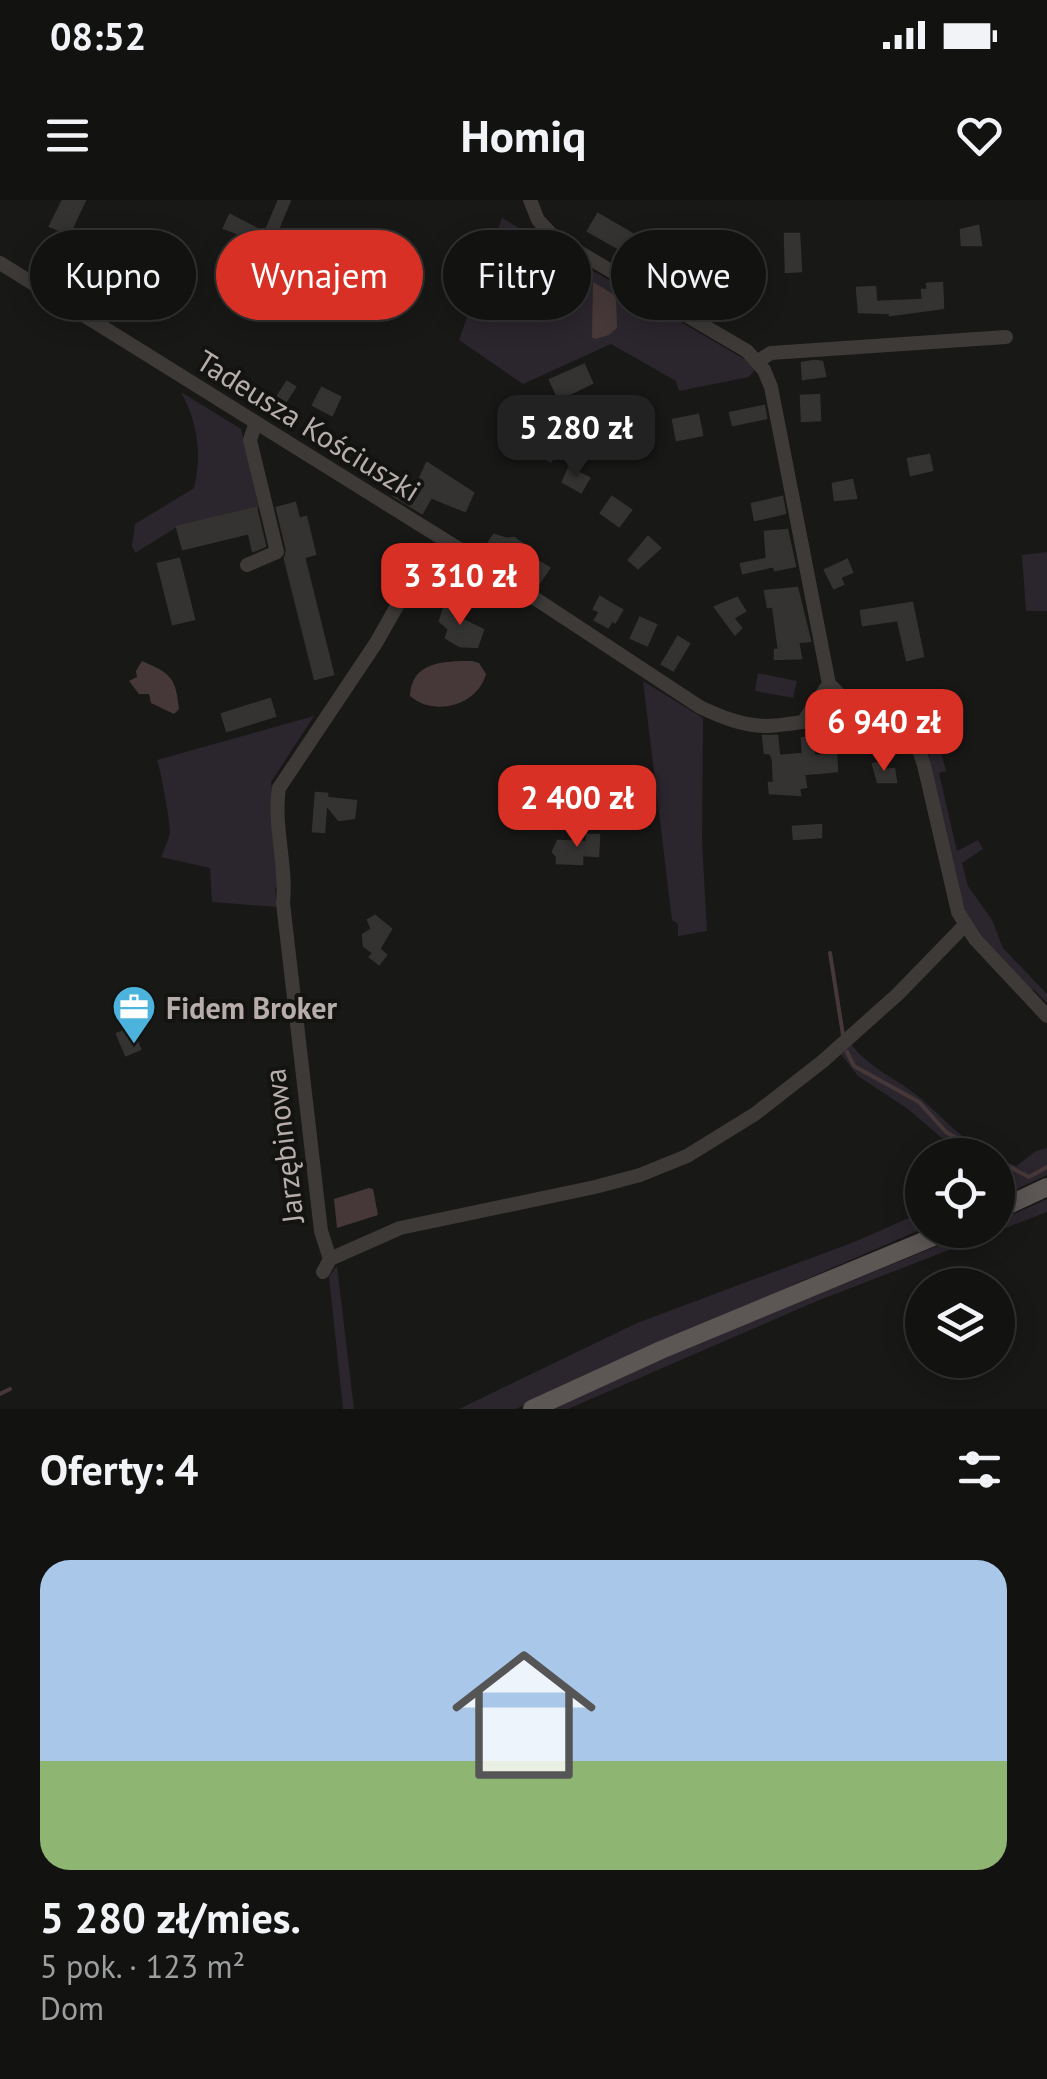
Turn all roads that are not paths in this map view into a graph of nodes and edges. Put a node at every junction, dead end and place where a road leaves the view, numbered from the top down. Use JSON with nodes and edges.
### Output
{"nodes":[{"id":1,"x":530,"y":200,"type":"edge"},
{"id":2,"x":0,"y":263,"type":"edge"},
{"id":3,"x":1006,"y":337,"type":"dead end"},
{"id":4,"x":758,"y":361,"type":"junction"},
{"id":5,"x":255,"y":425,"type":"junction"},
{"id":6,"x":453,"y":546,"type":"junction"},
{"id":7,"x":247,"y":565,"type":"dead end"},
{"id":8,"x":829,"y":684,"type":"junction"},
{"id":9,"x":860,"y":716,"type":"junction"},
{"id":10,"x":803,"y":722,"type":"junction"},
{"id":11,"x":966,"y":925,"type":"junction"},
{"id":12,"x":1047,"y":1016,"type":"edge"},
{"id":13,"x":1047,"y":1186,"type":"edge"},
{"id":14,"x":1015,"y":1202,"type":"edge"},
{"id":15,"x":906,"y":1248,"type":"edge"},
{"id":16,"x":532,"y":1409,"type":"edge"}],
"edges":[{"from":1,"to":4,"type":"street"},
{"from":2,"to":5,"type":"street","name":"Tadeusza Kościuszki"},
{"from":3,"to":4,"type":"street"},
{"from":4,"to":8,"type":"street"},
{"from":5,"to":6,"type":"street","name":"Tadeusza Kościuszki"},
{"from":5,"to":7,"type":"street"},
{"from":6,"to":10,"type":"street","name":"Tadeusza Kościuszki"},
{"from":6,"to":11,"type":"street","name":"Jarzębinowa"},
{"from":8,"to":9,"type":"street","name":"Tadeusza Kościuszki"},
{"from":8,"to":10,"type":"street"},
{"from":9,"to":10,"type":"street","name":"Tadeusza Kościuszki"},
{"from":9,"to":11,"type":"street","name":"Tadeusza Kościuszki"},
{"from":11,"to":12,"type":"street"},
{"from":13,"to":14,"type":"main road"},
{"from":15,"to":16,"type":"main road"}]}
